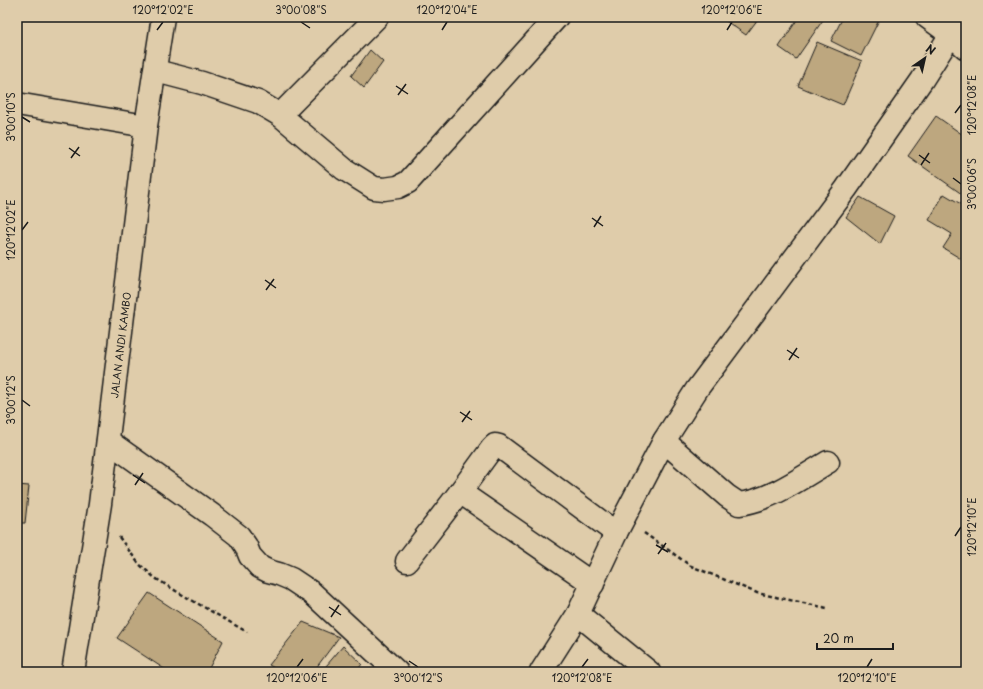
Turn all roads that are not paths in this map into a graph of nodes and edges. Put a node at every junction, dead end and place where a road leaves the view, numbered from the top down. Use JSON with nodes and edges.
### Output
{"nodes":[{"id":1,"x":163,"y":17,"type":"edge"},
{"id":2,"x":377,"y":17,"type":"edge"},
{"id":3,"x":557,"y":17,"type":"edge"},
{"id":4,"x":927,"y":17,"type":"edge"},
{"id":5,"x":959,"y":33,"type":"edge"},
{"id":6,"x":156,"y":71,"type":"junction"},
{"id":7,"x":17,"y":104,"type":"edge"},
{"id":8,"x":280,"y":115,"type":"junction"},
{"id":9,"x":146,"y":126,"type":"junction"},
{"id":10,"x":108,"y":441,"type":"junction"},
{"id":11,"x":664,"y":441,"type":"junction"},
{"id":12,"x":828,"y":462,"type":"dead end"},
{"id":13,"x":460,"y":492,"type":"junction"},
{"id":14,"x":620,"y":526,"type":"junction"},
{"id":15,"x":407,"y":561,"type":"dead end"},
{"id":16,"x":593,"y":584,"type":"junction"},
{"id":17,"x":578,"y":614,"type":"junction"},
{"id":18,"x":73,"y":672,"type":"edge"},
{"id":19,"x":397,"y":672,"type":"edge"},
{"id":20,"x":540,"y":672,"type":"edge"},
{"id":21,"x":649,"y":672,"type":"edge"}],
"edges":[{"from":1,"to":6,"type":"street","name":"JALAN ANDI KAMBO"},
{"from":2,"to":8,"type":"street"},
{"from":3,"to":8,"type":"street"},
{"from":4,"to":5,"type":"street"},
{"from":5,"to":11,"type":"street"},
{"from":6,"to":8,"type":"street"},
{"from":6,"to":9,"type":"street","name":"JALAN ANDI KAMBO"},
{"from":7,"to":9,"type":"street"},
{"from":9,"to":10,"type":"street","name":"JALAN ANDI KAMBO"},
{"from":10,"to":18,"type":"street","name":"JALAN ANDI KAMBO"},
{"from":10,"to":19,"type":"street"},
{"from":11,"to":12,"type":"street"},
{"from":11,"to":14,"type":"street"},
{"from":13,"to":14,"type":"street"},
{"from":13,"to":15,"type":"street"},
{"from":13,"to":16,"type":"street"},
{"from":14,"to":16,"type":"street"},
{"from":16,"to":17,"type":"street"},
{"from":17,"to":20,"type":"street"},
{"from":17,"to":21,"type":"street"}]}
